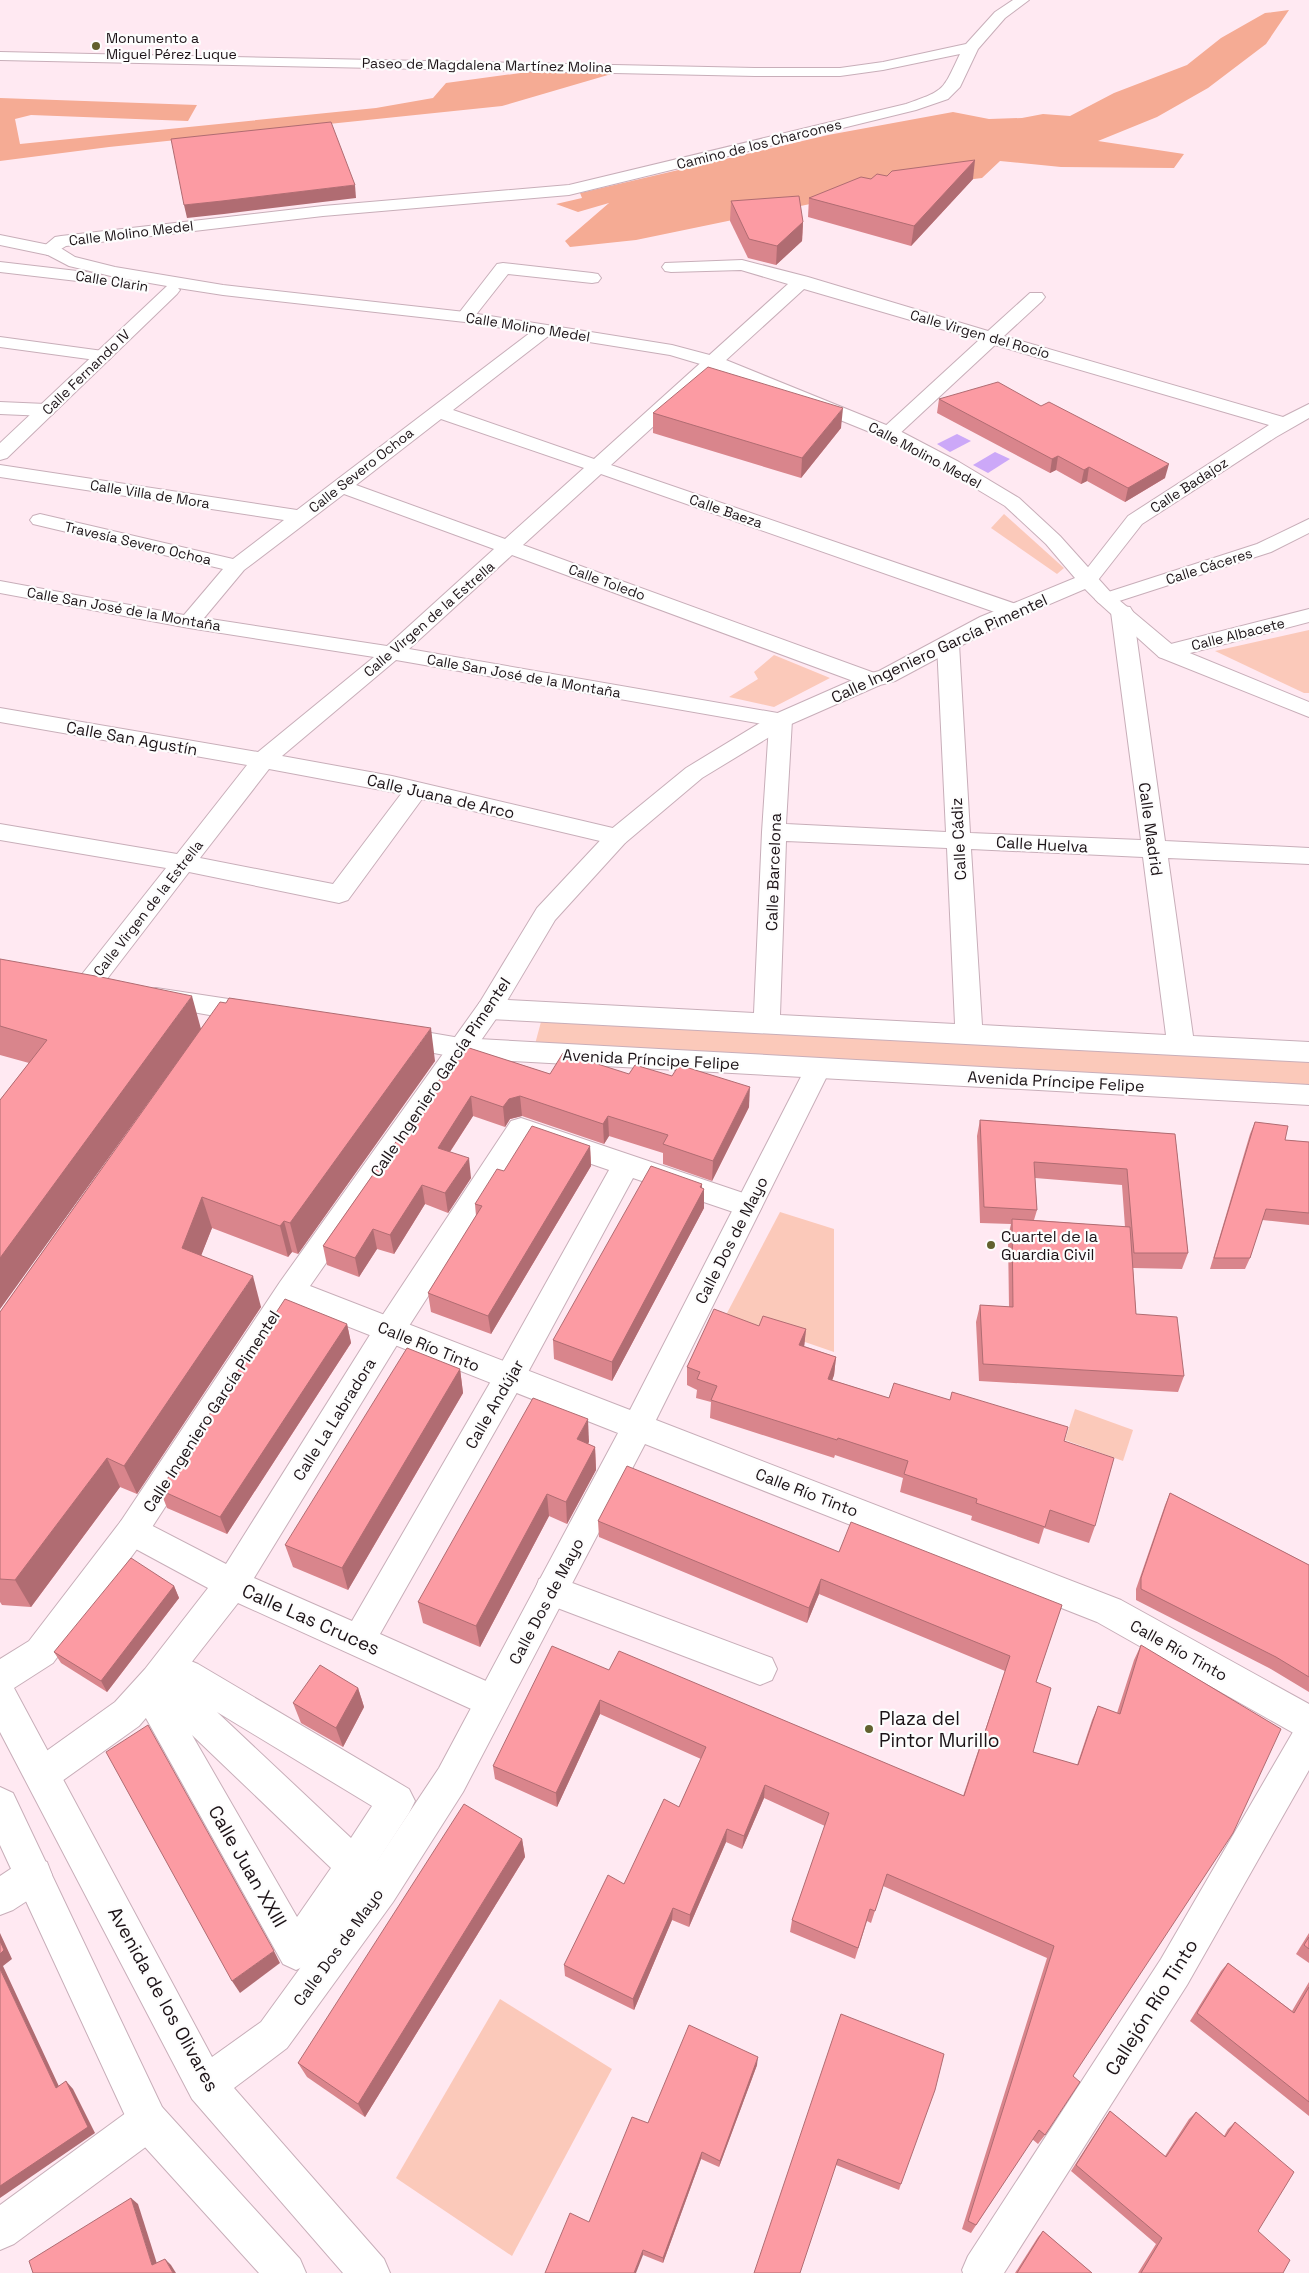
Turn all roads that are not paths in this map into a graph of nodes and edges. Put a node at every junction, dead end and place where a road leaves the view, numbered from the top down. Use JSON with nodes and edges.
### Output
{"nodes":[{"id":1,"x":1022,"y":0,"type":"edge"},
{"id":2,"x":971,"y":47,"type":"junction"},
{"id":3,"x":0,"y":56,"type":"edge"},
{"id":4,"x":448,"y":200,"type":"joint"},
{"id":5,"x":0,"y":240,"type":"edge"},
{"id":6,"x":53,"y":251,"type":"junction"},
{"id":7,"x":0,"y":267,"type":"edge"},
{"id":8,"x":671,"y":267,"type":"dead end"},
{"id":9,"x":592,"y":278,"type":"dead end"},
{"id":10,"x":802,"y":281,"type":"junction"},
{"id":11,"x":171,"y":290,"type":"junction"},
{"id":12,"x":223,"y":290,"type":"junction"},
{"id":13,"x":1036,"y":296,"type":"dead end"},
{"id":14,"x":465,"y":317,"type":"junction"},
{"id":15,"x":545,"y":330,"type":"junction"},
{"id":16,"x":992,"y":337,"type":"junction"},
{"id":17,"x":0,"y":342,"type":"edge"},
{"id":18,"x":103,"y":356,"type":"junction"},
{"id":19,"x":714,"y":362,"type":"junction"},
{"id":20,"x":0,"y":408,"type":"edge"},
{"id":21,"x":46,"y":410,"type":"junction"},
{"id":22,"x":1309,"y":410,"type":"edge"},
{"id":23,"x":438,"y":411,"type":"junction"},
{"id":24,"x":1285,"y":424,"type":"junction"},
{"id":25,"x":888,"y":433,"type":"junction"},
{"id":26,"x":0,"y":454,"type":"edge"},
{"id":27,"x":597,"y":466,"type":"junction"},
{"id":28,"x":0,"y":471,"type":"edge"},
{"id":29,"x":340,"y":486,"type":"junction"},
{"id":30,"x":301,"y":517,"type":"junction"},
{"id":31,"x":40,"y":520,"type":"dead end"},
{"id":32,"x":1309,"y":525,"type":"edge"},
{"id":33,"x":511,"y":547,"type":"junction"},
{"id":34,"x":237,"y":566,"type":"junction"},
{"id":35,"x":1088,"y":580,"type":"junction"},
{"id":36,"x":0,"y":587,"type":"edge"},
{"id":37,"x":1114,"y":606,"type":"junction"},
{"id":38,"x":1014,"y":611,"type":"junction"},
{"id":39,"x":1309,"y":615,"type":"edge"},
{"id":40,"x":189,"y":622,"type":"junction"},
{"id":41,"x":948,"y":644,"type":"junction"},
{"id":42,"x":1167,"y":652,"type":"junction"},
{"id":43,"x":392,"y":653,"type":"junction"},
{"id":44,"x":872,"y":680,"type":"junction"},
{"id":45,"x":1309,"y":710,"type":"edge"},
{"id":46,"x":0,"y":716,"type":"edge"},
{"id":47,"x":781,"y":720,"type":"junction"},
{"id":48,"x":263,"y":760,"type":"junction"},
{"id":49,"x":416,"y":790,"type":"junction"},
{"id":50,"x":0,"y":832,"type":"edge"},
{"id":51,"x":774,"y":832,"type":"junction"},
{"id":52,"x":618,"y":837,"type":"junction"},
{"id":53,"x":958,"y":840,"type":"junction"},
{"id":54,"x":1154,"y":850,"type":"junction"},
{"id":55,"x":1309,"y":856,"type":"edge"},
{"id":56,"x":184,"y":863,"type":"junction"},
{"id":57,"x":489,"y":1009,"type":"junction"},
{"id":58,"x":278,"y":1017,"type":"edge"},
{"id":59,"x":767,"y":1024,"type":"junction"},
{"id":60,"x":374,"y":1034,"type":"edge"},
{"id":61,"x":969,"y":1034,"type":"junction"},
{"id":62,"x":1181,"y":1046,"type":"junction"},
{"id":63,"x":460,"y":1048,"type":"junction"},
{"id":64,"x":1309,"y":1052,"type":"edge"},
{"id":65,"x":818,"y":1068,"type":"junction"},
{"id":66,"x":1309,"y":1095,"type":"edge"},
{"id":67,"x":626,"y":1165,"type":"junction"},
{"id":68,"x":748,"y":1206,"type":"junction"},
{"id":69,"x":290,"y":1292,"type":"junction"},
{"id":70,"x":390,"y":1330,"type":"junction"},
{"id":71,"x":509,"y":1378,"type":"junction"},
{"id":72,"x":638,"y":1426,"type":"junction"},
{"id":73,"x":132,"y":1531,"type":"junction"},
{"id":74,"x":232,"y":1584,"type":"junction"},
{"id":75,"x":551,"y":1590,"type":"junction"},
{"id":76,"x":359,"y":1640,"type":"junction"},
{"id":77,"x":760,"y":1669,"type":"dead end"},
{"id":78,"x":0,"y":1678,"type":"edge"},
{"id":79,"x":165,"y":1687,"type":"junction"},
{"id":80,"x":0,"y":1697,"type":"edge"},
{"id":81,"x":492,"y":1701,"type":"junction"},
{"id":82,"x":1309,"y":1723,"type":"edge"},
{"id":83,"x":1309,"y":1737,"type":"edge"},
{"id":84,"x":43,"y":1774,"type":"junction"},
{"id":85,"x":0,"y":1805,"type":"edge"},
{"id":86,"x":354,"y":1866,"type":"junction"},
{"id":87,"x":34,"y":1875,"type":"junction"},
{"id":88,"x":380,"y":1889,"type":"junction"},
{"id":89,"x":0,"y":1897,"type":"edge"},
{"id":90,"x":206,"y":2084,"type":"junction"},
{"id":91,"x":148,"y":2121,"type":"junction"},
{"id":92,"x":0,"y":2230,"type":"edge"},
{"id":93,"x":982,"y":2270,"type":"dead end"},
{"id":94,"x":286,"y":2273,"type":"edge"},
{"id":95,"x":370,"y":2273,"type":"edge"}],
"edges":[{"from":1,"to":2,"type":"street","name":"Camino de los Charcones"},
{"from":2,"to":3,"type":"street","name":"Paseo de Magdalena Martínez Molina"},
{"from":2,"to":4,"type":"street","name":"Camino de los Charcones"},
{"from":4,"to":6,"type":"street","name":"Calle Molino Medel"},
{"from":5,"to":6,"type":"street"},
{"from":6,"to":12,"type":"street","name":"Calle Molino Medel"},
{"from":7,"to":11,"type":"street","name":"Calle Clarin"},
{"from":8,"to":10,"type":"street","name":"Calle Virgen del Rocío"},
{"from":9,"to":14,"type":"street"},
{"from":10,"to":16,"type":"street","name":"Calle Virgen del Rocío"},
{"from":10,"to":19,"type":"street","name":"Calle Virgen de la Estrella"},
{"from":11,"to":12,"type":"street","name":"Calle Clarin"},
{"from":11,"to":18,"type":"street","name":"Calle Fernando IV"},
{"from":12,"to":14,"type":"street","name":"Calle Molino Medel"},
{"from":13,"to":16,"type":"street"},
{"from":14,"to":15,"type":"street","name":"Calle Molino Medel"},
{"from":15,"to":19,"type":"street","name":"Calle Molino Medel"},
{"from":15,"to":23,"type":"street","name":"Calle Severo Ochoa"},
{"from":16,"to":24,"type":"street","name":"Calle Virgen del Rocío"},
{"from":16,"to":25,"type":"street"},
{"from":17,"to":18,"type":"street"},
{"from":18,"to":21,"type":"street","name":"Calle Fernando IV"},
{"from":19,"to":25,"type":"street","name":"Calle Molino Medel"},
{"from":19,"to":27,"type":"street","name":"Calle Virgen de la Estrella"},
{"from":20,"to":21,"type":"street"},
{"from":21,"to":26,"type":"street","name":"Calle Fernando IV"},
{"from":22,"to":24,"type":"street","name":"Calle Badajoz"},
{"from":23,"to":27,"type":"street","name":"Calle Baeza"},
{"from":23,"to":29,"type":"street","name":"Calle Severo Ochoa"},
{"from":24,"to":35,"type":"street","name":"Calle Badajoz"},
{"from":25,"to":35,"type":"street","name":"Calle Molino Medel"},
{"from":27,"to":33,"type":"street","name":"Calle Virgen de la Estrella"},
{"from":27,"to":38,"type":"street","name":"Calle Baeza"},
{"from":28,"to":30,"type":"street","name":"Calle Villa de Mora"},
{"from":29,"to":30,"type":"street","name":"Calle Severo Ochoa"},
{"from":29,"to":33,"type":"street","name":"Calle Toledo"},
{"from":30,"to":34,"type":"street","name":"Calle Severo Ochoa"},
{"from":31,"to":34,"type":"street","name":"Travesía Severo Ochoa"},
{"from":32,"to":37,"type":"street","name":"Calle Cáceres"},
{"from":33,"to":43,"type":"street","name":"Calle Virgen de la Estrella"},
{"from":33,"to":44,"type":"street","name":"Calle Toledo"},
{"from":34,"to":40,"type":"street","name":"Calle Severo Ochoa"},
{"from":35,"to":37,"type":"street","name":"Calle Molino Medel"},
{"from":35,"to":38,"type":"street","name":"Calle Ingeniero García Pimentel"},
{"from":36,"to":40,"type":"street","name":"Calle San José de la Montaña"},
{"from":37,"to":42,"type":"street","name":"Calle Molino Medel"},
{"from":37,"to":54,"type":"street","name":"Calle Madrid"},
{"from":38,"to":41,"type":"street","name":"Calle Ingeniero García Pimentel"},
{"from":39,"to":42,"type":"street","name":"Calle Albacete"},
{"from":40,"to":43,"type":"street","name":"Calle San José de la Montaña"},
{"from":41,"to":44,"type":"street","name":"Calle Ingeniero García Pimentel"},
{"from":41,"to":53,"type":"street","name":"Calle Cádiz"},
{"from":42,"to":45,"type":"street","name":"Calle Molino Medel"},
{"from":43,"to":47,"type":"street","name":"Calle San José de la Montaña"},
{"from":43,"to":48,"type":"street","name":"Calle Virgen de la Estrella"},
{"from":44,"to":47,"type":"street","name":"Calle Ingeniero García Pimentel"},
{"from":46,"to":48,"type":"street","name":"Calle San Agustín"},
{"from":47,"to":51,"type":"street","name":"Calle Barcelona"},
{"from":47,"to":52,"type":"street","name":"Calle Ingeniero García Pimentel"},
{"from":48,"to":49,"type":"street","name":"Calle Juana de Arco"},
{"from":48,"to":56,"type":"street","name":"Calle Virgen de la Estrella"},
{"from":49,"to":52,"type":"street","name":"Calle Juana de Arco"},
{"from":49,"to":56,"type":"street"},
{"from":50,"to":56,"type":"street"},
{"from":51,"to":53,"type":"street","name":"Calle Huelva"},
{"from":51,"to":59,"type":"street","name":"Calle Barcelona"},
{"from":52,"to":57,"type":"street","name":"Calle Ingeniero García Pimentel"},
{"from":53,"to":54,"type":"street","name":"Calle Huelva"},
{"from":53,"to":61,"type":"street","name":"Calle Cádiz"},
{"from":54,"to":55,"type":"street","name":"Calle Huelva"},
{"from":54,"to":62,"type":"street","name":"Calle Madrid"},
{"from":56,"to":58,"type":"street","name":"Calle Virgen de la Estrella"},
{"from":57,"to":59,"type":"street"},
{"from":57,"to":63,"type":"street","name":"Calle Ingeniero García Pimentel"},
{"from":59,"to":61,"type":"street"},
{"from":60,"to":63,"type":"street","name":"Avenida Príncipe Felipe"},
{"from":61,"to":62,"type":"street"},
{"from":62,"to":64,"type":"street"},
{"from":63,"to":65,"type":"street","name":"Avenida Príncipe Felipe"},
{"from":63,"to":69,"type":"street","name":"Calle Ingeniero García Pimentel"},
{"from":65,"to":66,"type":"street","name":"Avenida Príncipe Felipe"},
{"from":65,"to":68,"type":"street","name":"Calle Dos de Mayo"},
{"from":67,"to":68,"type":"street","name":"Calle La Labradora"},
{"from":67,"to":70,"type":"street","name":"Calle La Labradora"},
{"from":67,"to":71,"type":"street","name":"Calle Andújar"},
{"from":68,"to":72,"type":"street","name":"Calle Dos de Mayo"},
{"from":69,"to":70,"type":"street","name":"Calle Río Tinto"},
{"from":69,"to":73,"type":"street","name":"Calle Ingeniero García Pimentel"},
{"from":70,"to":71,"type":"street","name":"Calle Río Tinto"},
{"from":70,"to":74,"type":"street","name":"Calle La Labradora"},
{"from":71,"to":72,"type":"street","name":"Calle Río Tinto"},
{"from":71,"to":76,"type":"street","name":"Calle Andújar"},
{"from":72,"to":75,"type":"street","name":"Calle Dos de Mayo"},
{"from":72,"to":82,"type":"street","name":"Calle Río Tinto"},
{"from":73,"to":74,"type":"street","name":"Calle Las Cruces"},
{"from":73,"to":78,"type":"street","name":"Calle Ingeniero García Pimentel"},
{"from":74,"to":76,"type":"street","name":"Calle Las Cruces"},
{"from":74,"to":79,"type":"street","name":"Calle La Labradora"},
{"from":75,"to":77,"type":"street"},
{"from":75,"to":81,"type":"street","name":"Calle Dos de Mayo"},
{"from":76,"to":81,"type":"street","name":"Calle Las Cruces"},
{"from":79,"to":84,"type":"street","name":"Calle La Labradora"},
{"from":79,"to":86,"type":"street"},
{"from":79,"to":86,"type":"street","name":"Calle Juan XXIII"},
{"from":79,"to":86,"type":"street","name":"Calle Juan XXIII"},
{"from":80,"to":84,"type":"street","name":"Avenida de los Olivares"},
{"from":81,"to":88,"type":"street","name":"Calle Dos de Mayo"},
{"from":83,"to":93,"type":"street","name":"Callejón Río Tinto"},
{"from":84,"to":90,"type":"street","name":"Avenida de los Olivares"},
{"from":85,"to":87,"type":"street"},
{"from":86,"to":88,"type":"street"},
{"from":87,"to":89,"type":"street"},
{"from":87,"to":91,"type":"street"},
{"from":88,"to":90,"type":"street","name":"Calle Dos de Mayo"},
{"from":90,"to":95,"type":"street","name":"Avenida de los Olivares"},
{"from":91,"to":92,"type":"street"},
{"from":91,"to":94,"type":"street"}]}
